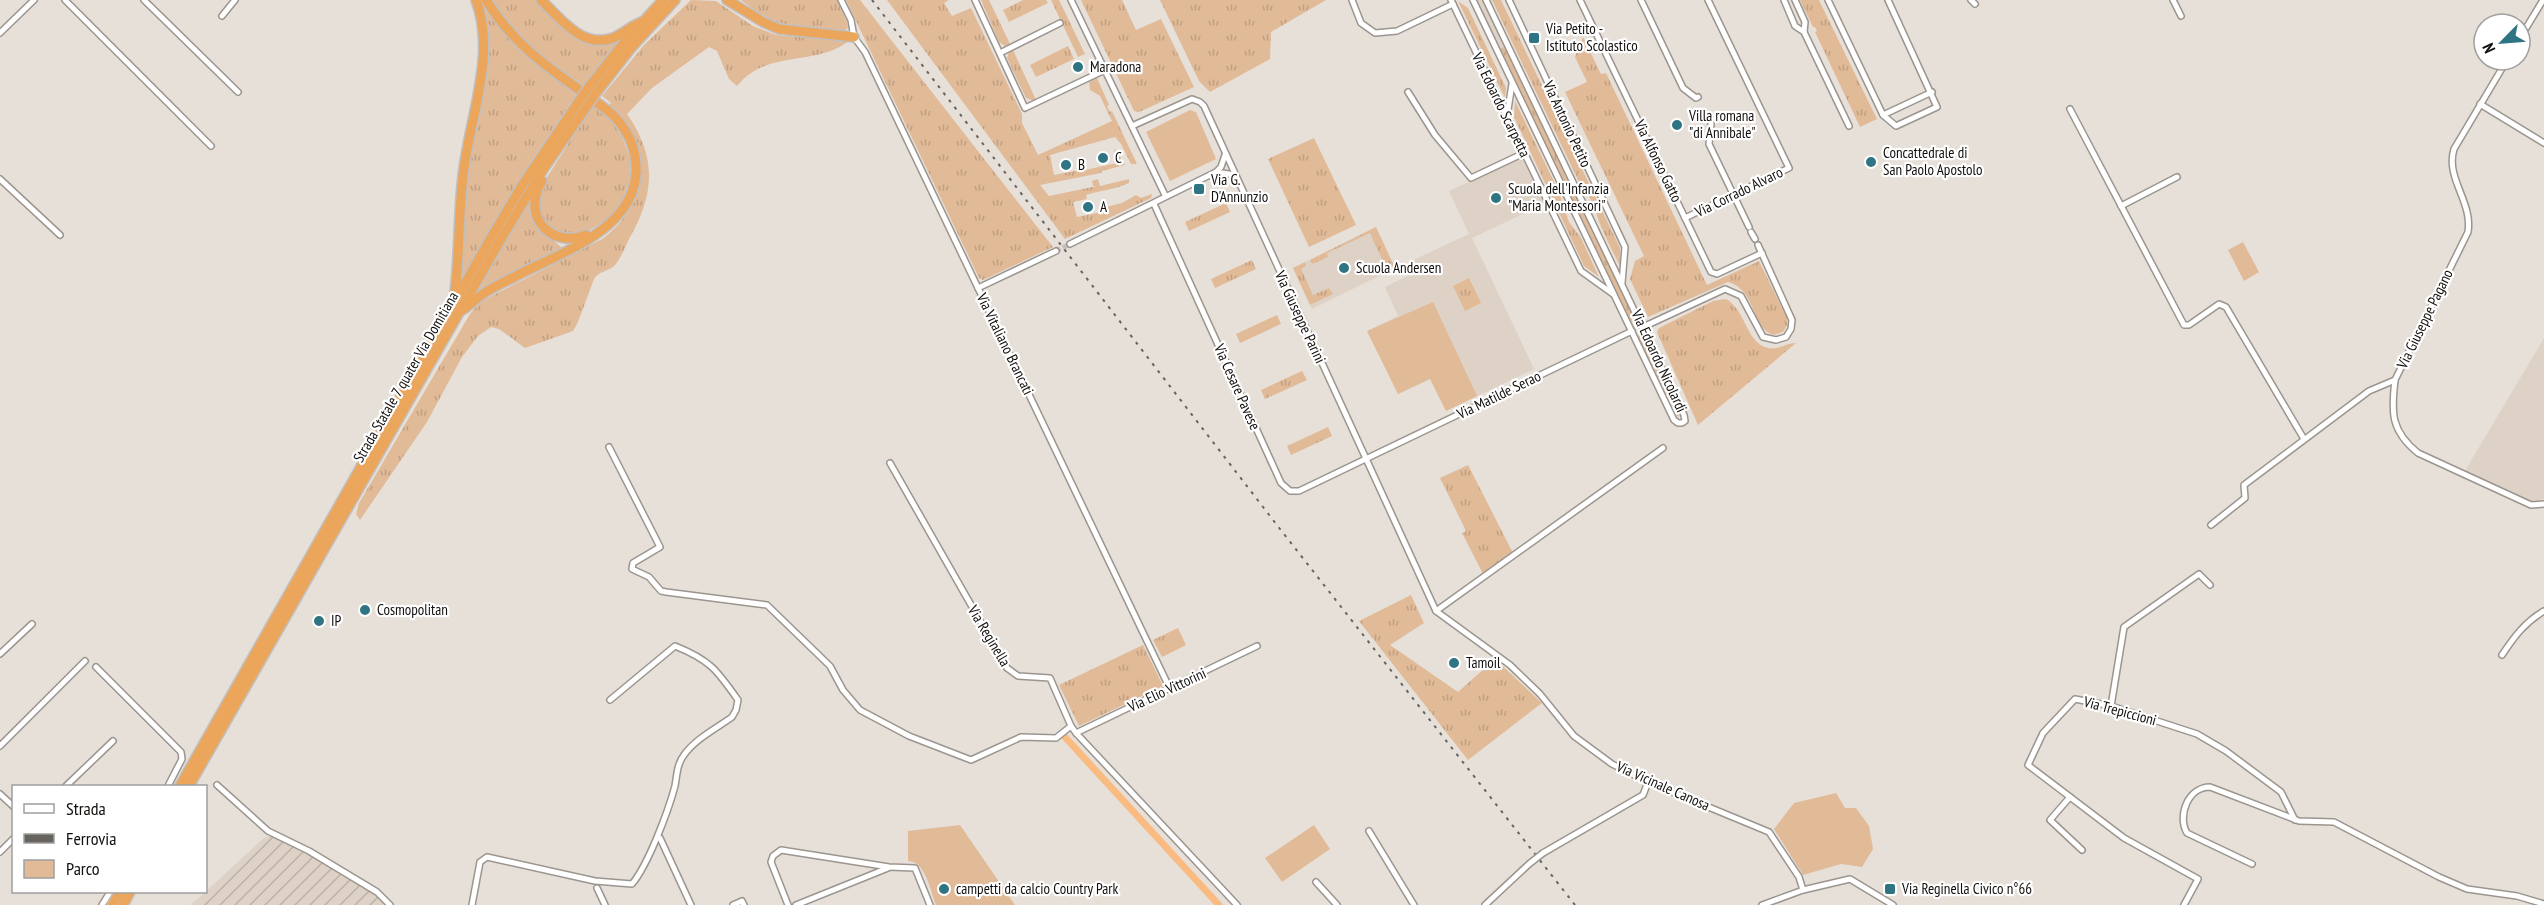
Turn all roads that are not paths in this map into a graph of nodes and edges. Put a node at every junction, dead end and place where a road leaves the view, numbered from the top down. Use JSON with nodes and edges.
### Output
{"nodes":[{"id":1,"x":34,"y":0,"type":"edge"},
{"id":2,"x":65,"y":0,"type":"edge"},
{"id":3,"x":144,"y":0,"type":"edge"},
{"id":4,"x":235,"y":0,"type":"edge"},
{"id":5,"x":476,"y":0,"type":"edge"},
{"id":6,"x":486,"y":0,"type":"edge"},
{"id":7,"x":541,"y":0,"type":"edge"},
{"id":8,"x":683,"y":0,"type":"edge"},
{"id":9,"x":727,"y":0,"type":"edge"},
{"id":10,"x":841,"y":0,"type":"edge"},
{"id":11,"x":975,"y":0,"type":"edge"},
{"id":12,"x":1071,"y":0,"type":"edge"},
{"id":13,"x":1352,"y":0,"type":"edge"},
{"id":14,"x":1467,"y":0,"type":"edge"},
{"id":15,"x":1486,"y":0,"type":"edge"},
{"id":16,"x":1509,"y":0,"type":"edge"},
{"id":17,"x":1580,"y":0,"type":"edge"},
{"id":18,"x":1641,"y":0,"type":"edge"},
{"id":19,"x":1708,"y":0,"type":"edge"},
{"id":20,"x":1784,"y":0,"type":"edge"},
{"id":21,"x":1795,"y":0,"type":"edge"},
{"id":22,"x":1828,"y":0,"type":"edge"},
{"id":23,"x":1888,"y":0,"type":"edge"},
{"id":24,"x":2173,"y":0,"type":"edge"},
{"id":25,"x":2543,"y":0,"type":"edge"},
{"id":26,"x":669,"y":2,"type":"edge"},
{"id":27,"x":1452,"y":2,"type":"edge"},
{"id":28,"x":1474,"y":2,"type":"edge"},
{"id":29,"x":737,"y":3,"type":"edge"},
{"id":30,"x":2541,"y":10,"type":"edge"},
{"id":31,"x":222,"y":16,"type":"dead end"},
{"id":32,"x":2181,"y":16,"type":"dead end"},
{"id":33,"x":642,"y":22,"type":"junction"},
{"id":34,"x":1060,"y":23,"type":"dead end"},
{"id":35,"x":1804,"y":32,"type":"junction"},
{"id":36,"x":0,"y":33,"type":"edge"},
{"id":37,"x":1504,"y":36,"type":"junction"},
{"id":38,"x":854,"y":37,"type":"junction"},
{"id":39,"x":1493,"y":41,"type":"junction"},
{"id":40,"x":1000,"y":53,"type":"junction"},
{"id":41,"x":1105,"y":70,"type":"junction"},
{"id":42,"x":2500,"y":72,"type":"edge"},
{"id":43,"x":1512,"y":82,"type":"junction"},
{"id":44,"x":592,"y":91,"type":"junction"},
{"id":45,"x":238,"y":92,"type":"dead end"},
{"id":46,"x":1408,"y":92,"type":"dead end"},
{"id":47,"x":1932,"y":92,"type":"junction"},
{"id":48,"x":1698,"y":97,"type":"dead end"},
{"id":49,"x":583,"y":104,"type":"junction"},
{"id":50,"x":2480,"y":104,"type":"junction"},
{"id":51,"x":2070,"y":109,"type":"dead end"},
{"id":52,"x":1883,"y":115,"type":"junction"},
{"id":53,"x":1507,"y":117,"type":"junction"},
{"id":54,"x":1711,"y":124,"type":"dead end"},
{"id":55,"x":1132,"y":126,"type":"junction"},
{"id":56,"x":1849,"y":126,"type":"dead end"},
{"id":57,"x":2544,"y":143,"type":"edge"},
{"id":58,"x":212,"y":146,"type":"dead end"},
{"id":59,"x":1225,"y":152,"type":"junction"},
{"id":60,"x":1524,"y":153,"type":"junction"},
{"id":61,"x":544,"y":168,"type":"junction"},
{"id":62,"x":1216,"y":172,"type":"junction"},
{"id":63,"x":1235,"y":175,"type":"junction"},
{"id":64,"x":2177,"y":177,"type":"dead end"},
{"id":65,"x":0,"y":179,"type":"edge"},
{"id":66,"x":1165,"y":195,"type":"junction"},
{"id":67,"x":1734,"y":195,"type":"junction"},
{"id":68,"x":1154,"y":204,"type":"junction"},
{"id":69,"x":2121,"y":206,"type":"junction"},
{"id":70,"x":1685,"y":218,"type":"junction"},
{"id":71,"x":602,"y":229,"type":"junction"},
{"id":72,"x":60,"y":235,"type":"dead end"},
{"id":73,"x":1070,"y":244,"type":"tunnel mouth"},
{"id":74,"x":1056,"y":251,"type":"tunnel mouth"},
{"id":75,"x":1762,"y":253,"type":"junction"},
{"id":76,"x":1622,"y":283,"type":"junction"},
{"id":77,"x":978,"y":288,"type":"junction"},
{"id":78,"x":1614,"y":295,"type":"junction"},
{"id":79,"x":456,"y":310,"type":"junction"},
{"id":80,"x":1643,"y":327,"type":"junction"},
{"id":81,"x":1632,"y":331,"type":"junction"},
{"id":82,"x":2395,"y":380,"type":"junction"},
{"id":83,"x":2304,"y":439,"type":"junction"},
{"id":84,"x":609,"y":447,"type":"dead end"},
{"id":85,"x":1663,"y":448,"type":"dead end"},
{"id":86,"x":1365,"y":459,"type":"junction"},
{"id":87,"x":890,"y":463,"type":"dead end"},
{"id":88,"x":2544,"y":504,"type":"edge"},
{"id":89,"x":2211,"y":525,"type":"dead end"},
{"id":90,"x":2210,"y":585,"type":"dead end"},
{"id":91,"x":1436,"y":611,"type":"junction"},
{"id":92,"x":2544,"y":611,"type":"edge"},
{"id":93,"x":32,"y":624,"type":"dead end"},
{"id":94,"x":1257,"y":646,"type":"dead end"},
{"id":95,"x":0,"y":654,"type":"edge"},
{"id":96,"x":2502,"y":655,"type":"dead end"},
{"id":97,"x":85,"y":661,"type":"dead end"},
{"id":98,"x":96,"y":667,"type":"dead end"},
{"id":99,"x":1170,"y":688,"type":"junction"},
{"id":100,"x":610,"y":700,"type":"dead end"},
{"id":101,"x":2110,"y":706,"type":"junction"},
{"id":102,"x":1068,"y":728,"type":"junction"},
{"id":103,"x":1076,"y":733,"type":"junction"},
{"id":104,"x":113,"y":741,"type":"dead end"},
{"id":105,"x":0,"y":746,"type":"edge"},
{"id":106,"x":1648,"y":782,"type":"junction"},
{"id":107,"x":67,"y":785,"type":"edge"},
{"id":108,"x":169,"y":785,"type":"edge"},
{"id":109,"x":181,"y":785,"type":"edge"},
{"id":110,"x":190,"y":785,"type":"edge"},
{"id":111,"x":218,"y":785,"type":"dead end"},
{"id":112,"x":0,"y":794,"type":"edge"},
{"id":113,"x":2070,"y":797,"type":"junction"},
{"id":114,"x":12,"y":805,"type":"edge"},
{"id":115,"x":2295,"y":819,"type":"junction"},
{"id":116,"x":1369,"y":831,"type":"dead end"},
{"id":117,"x":660,"y":838,"type":"dead end"},
{"id":118,"x":12,"y":840,"type":"edge"},
{"id":119,"x":2082,"y":850,"type":"dead end"},
{"id":120,"x":0,"y":852,"type":"edge"},
{"id":121,"x":2252,"y":864,"type":"dead end"},
{"id":122,"x":889,"y":867,"type":"junction"},
{"id":123,"x":1316,"y":882,"type":"dead end"},
{"id":124,"x":597,"y":888,"type":"dead end"},
{"id":125,"x":1803,"y":890,"type":"junction"},
{"id":126,"x":2544,"y":904,"type":"edge"},
{"id":127,"x":390,"y":905,"type":"edge"},
{"id":128,"x":472,"y":905,"type":"edge"},
{"id":129,"x":605,"y":905,"type":"edge"},
{"id":130,"x":691,"y":905,"type":"edge"},
{"id":131,"x":733,"y":905,"type":"edge"},
{"id":132,"x":744,"y":905,"type":"edge"},
{"id":133,"x":788,"y":905,"type":"edge"},
{"id":134,"x":796,"y":905,"type":"edge"},
{"id":135,"x":930,"y":905,"type":"edge"},
{"id":136,"x":1237,"y":905,"type":"edge"},
{"id":137,"x":1337,"y":905,"type":"edge"},
{"id":138,"x":1414,"y":905,"type":"edge"},
{"id":139,"x":1485,"y":905,"type":"edge"},
{"id":140,"x":1762,"y":905,"type":"edge"},
{"id":141,"x":1893,"y":905,"type":"edge"},
{"id":142,"x":2184,"y":905,"type":"edge"}],
"edges":[{"from":1,"to":36,"type":"street"},
{"from":2,"to":58,"type":"street"},
{"from":3,"to":45,"type":"street"},
{"from":4,"to":31,"type":"street"},
{"from":5,"to":79,"type":"highway"},
{"from":6,"to":71,"type":"highway"},
{"from":7,"to":33,"type":"highway"},
{"from":8,"to":26,"type":"highway"},
{"from":9,"to":29,"type":"highway"},
{"from":10,"to":38,"type":"street","name":"Via Vitaliano Brancati"},
{"from":11,"to":40,"type":"street"},
{"from":12,"to":41,"type":"street"},
{"from":13,"to":27,"type":"street"},
{"from":14,"to":28,"type":"street"},
{"from":15,"to":37,"type":"street","name":"Via Edoardo Nicolardi"},
{"from":16,"to":76,"type":"street","name":"Via Antonio Petito"},
{"from":17,"to":70,"type":"street","name":"Via Alfonso Gatto"},
{"from":18,"to":48,"type":"street"},
{"from":19,"to":67,"type":"street","name":"Via Corrado Alvaro"},
{"from":20,"to":35,"type":"street"},
{"from":21,"to":35,"type":"street"},
{"from":22,"to":52,"type":"street"},
{"from":23,"to":47,"type":"street"},
{"from":24,"to":32,"type":"street"},
{"from":25,"to":30,"type":"street"},
{"from":26,"to":33,"type":"highway","name":"Strada Statale 7 quater Via Domitiana"},
{"from":26,"to":44,"type":"highway","name":"Strada Statale 7 quater Via Domitiana"},
{"from":27,"to":53,"type":"street","name":"Via Edoardo Scarpetta"},
{"from":28,"to":39,"type":"street","name":"Via Edoardo Nicolardi"},
{"from":29,"to":38,"type":"highway"},
{"from":33,"to":44,"type":"highway","name":"Strada Statale 7 quater Via Domitiana"},
{"from":34,"to":40,"type":"street"},
{"from":35,"to":56,"type":"street"},
{"from":37,"to":39,"type":"street"},
{"from":37,"to":76,"type":"street","name":"Via Edoardo Nicolardi"},
{"from":38,"to":77,"type":"street","name":"Via Vitaliano Brancati"},
{"from":39,"to":43,"type":"street","name":"Via Edoardo Nicolardi"},
{"from":40,"to":41,"type":"street"},
{"from":41,"to":55,"type":"street"},
{"from":42,"to":50,"type":"street","name":"Via Giuseppe Pagano"},
{"from":43,"to":53,"type":"street"},
{"from":43,"to":78,"type":"street","name":"Via Edoardo Nicolardi"},
{"from":44,"to":49,"type":"highway","name":"Strada Statale 7 quater Via Domitiana","bridge":true},
{"from":46,"to":60,"type":"street"},
{"from":47,"to":52,"type":"street"},
{"from":47,"to":52,"type":"street"},
{"from":49,"to":61,"type":"highway","name":"Strada Statale 7 quater Via Domitiana"},
{"from":49,"to":79,"type":"highway","name":"Strada Statale 7 quater Via Domitiana"},
{"from":50,"to":57,"type":"street"},
{"from":50,"to":82,"type":"street","name":"Via Giuseppe Pagano"},
{"from":51,"to":69,"type":"street"},
{"from":53,"to":60,"type":"street","name":"Via Edoardo Scarpetta"},
{"from":54,"to":67,"type":"street"},
{"from":55,"to":59,"type":"street","name":"Via Giuseppe Parini"},
{"from":55,"to":66,"type":"street"},
{"from":59,"to":62,"type":"street"},
{"from":59,"to":63,"type":"street","name":"Via Giuseppe Parini"},
{"from":60,"to":78,"type":"street","name":"Via Edoardo Scarpetta"},
{"from":61,"to":71,"type":"highway"},
{"from":61,"to":79,"type":"highway","name":"Strada Statale 7 quater Via Domitiana"},
{"from":62,"to":63,"type":"street"},
{"from":62,"to":66,"type":"street"},
{"from":63,"to":86,"type":"street","name":"Via Giuseppe Parini"},
{"from":64,"to":69,"type":"street"},
{"from":65,"to":72,"type":"street"},
{"from":66,"to":68,"type":"street"},
{"from":67,"to":70,"type":"street","name":"Via Corrado Alvaro"},
{"from":67,"to":75,"type":"street"},
{"from":68,"to":73,"type":"street"},
{"from":68,"to":86,"type":"street","name":"Via Cesare Pavese"},
{"from":69,"to":83,"type":"street"},
{"from":70,"to":75,"type":"street","name":"Via Alfonso Gatto"},
{"from":71,"to":79,"type":"highway"},
{"from":74,"to":77,"type":"street"},
{"from":75,"to":80,"type":"street"},
{"from":76,"to":80,"type":"street","name":"Via Edoardo Nicolardi"},
{"from":77,"to":99,"type":"street","name":"Via Vitaliano Brancati"},
{"from":78,"to":81,"type":"street","name":"Via Edoardo Nicolardi"},
{"from":79,"to":109,"type":"highway","name":"Strada Statale 7 quater Via Domitiana"},
{"from":79,"to":110,"type":"highway","name":"Strada Statale 7 quater Via Domitiana"},
{"from":80,"to":81,"type":"street","name":"Via Edoardo Nicolardi"},
{"from":81,"to":86,"type":"street","name":"Via Matilde Serao"},
{"from":82,"to":83,"type":"street"},
{"from":82,"to":88,"type":"street","name":"Via Giuseppe Pagano"},
{"from":83,"to":89,"type":"street"},
{"from":84,"to":102,"type":"street"},
{"from":85,"to":91,"type":"street"},
{"from":86,"to":91,"type":"street","name":"Via Giuseppe Parini"},
{"from":87,"to":102,"type":"street","name":"Via Reginella"},
{"from":90,"to":101,"type":"street"},
{"from":91,"to":106,"type":"street","name":"Via Vicinale Canosa"},
{"from":92,"to":96,"type":"street"},
{"from":93,"to":95,"type":"street"},
{"from":94,"to":99,"type":"street","name":"Via Elio Vittorini"},
{"from":97,"to":105,"type":"street"},
{"from":98,"to":108,"type":"street"},
{"from":99,"to":103,"type":"street","name":"Via Elio Vittorini"},
{"from":100,"to":128,"type":"street"},
{"from":101,"to":113,"type":"street","name":"Via Trepiccioni"},
{"from":101,"to":115,"type":"street","name":"Via Trepiccioni"},
{"from":102,"to":103,"type":"street","name":"Via Reginella"},
{"from":103,"to":136,"type":"street","name":"Via Reginella"},
{"from":104,"to":107,"type":"street"},
{"from":106,"to":125,"type":"street","name":"Via Vicinale Canosa"},
{"from":106,"to":139,"type":"street","bridge":true},
{"from":111,"to":127,"type":"street"},
{"from":112,"to":114,"type":"street"},
{"from":113,"to":119,"type":"street"},
{"from":113,"to":142,"type":"street","name":"Via Trepiccioni"},
{"from":115,"to":121,"type":"street"},
{"from":115,"to":126,"type":"street"},
{"from":116,"to":138,"type":"street"},
{"from":117,"to":130,"type":"street"},
{"from":118,"to":120,"type":"street"},
{"from":122,"to":133,"type":"street"},
{"from":122,"to":134,"type":"street"},
{"from":122,"to":135,"type":"street"},
{"from":123,"to":137,"type":"street"},
{"from":124,"to":129,"type":"street"},
{"from":125,"to":140,"type":"street"},
{"from":125,"to":141,"type":"street"},
{"from":131,"to":132,"type":"street"}]}
